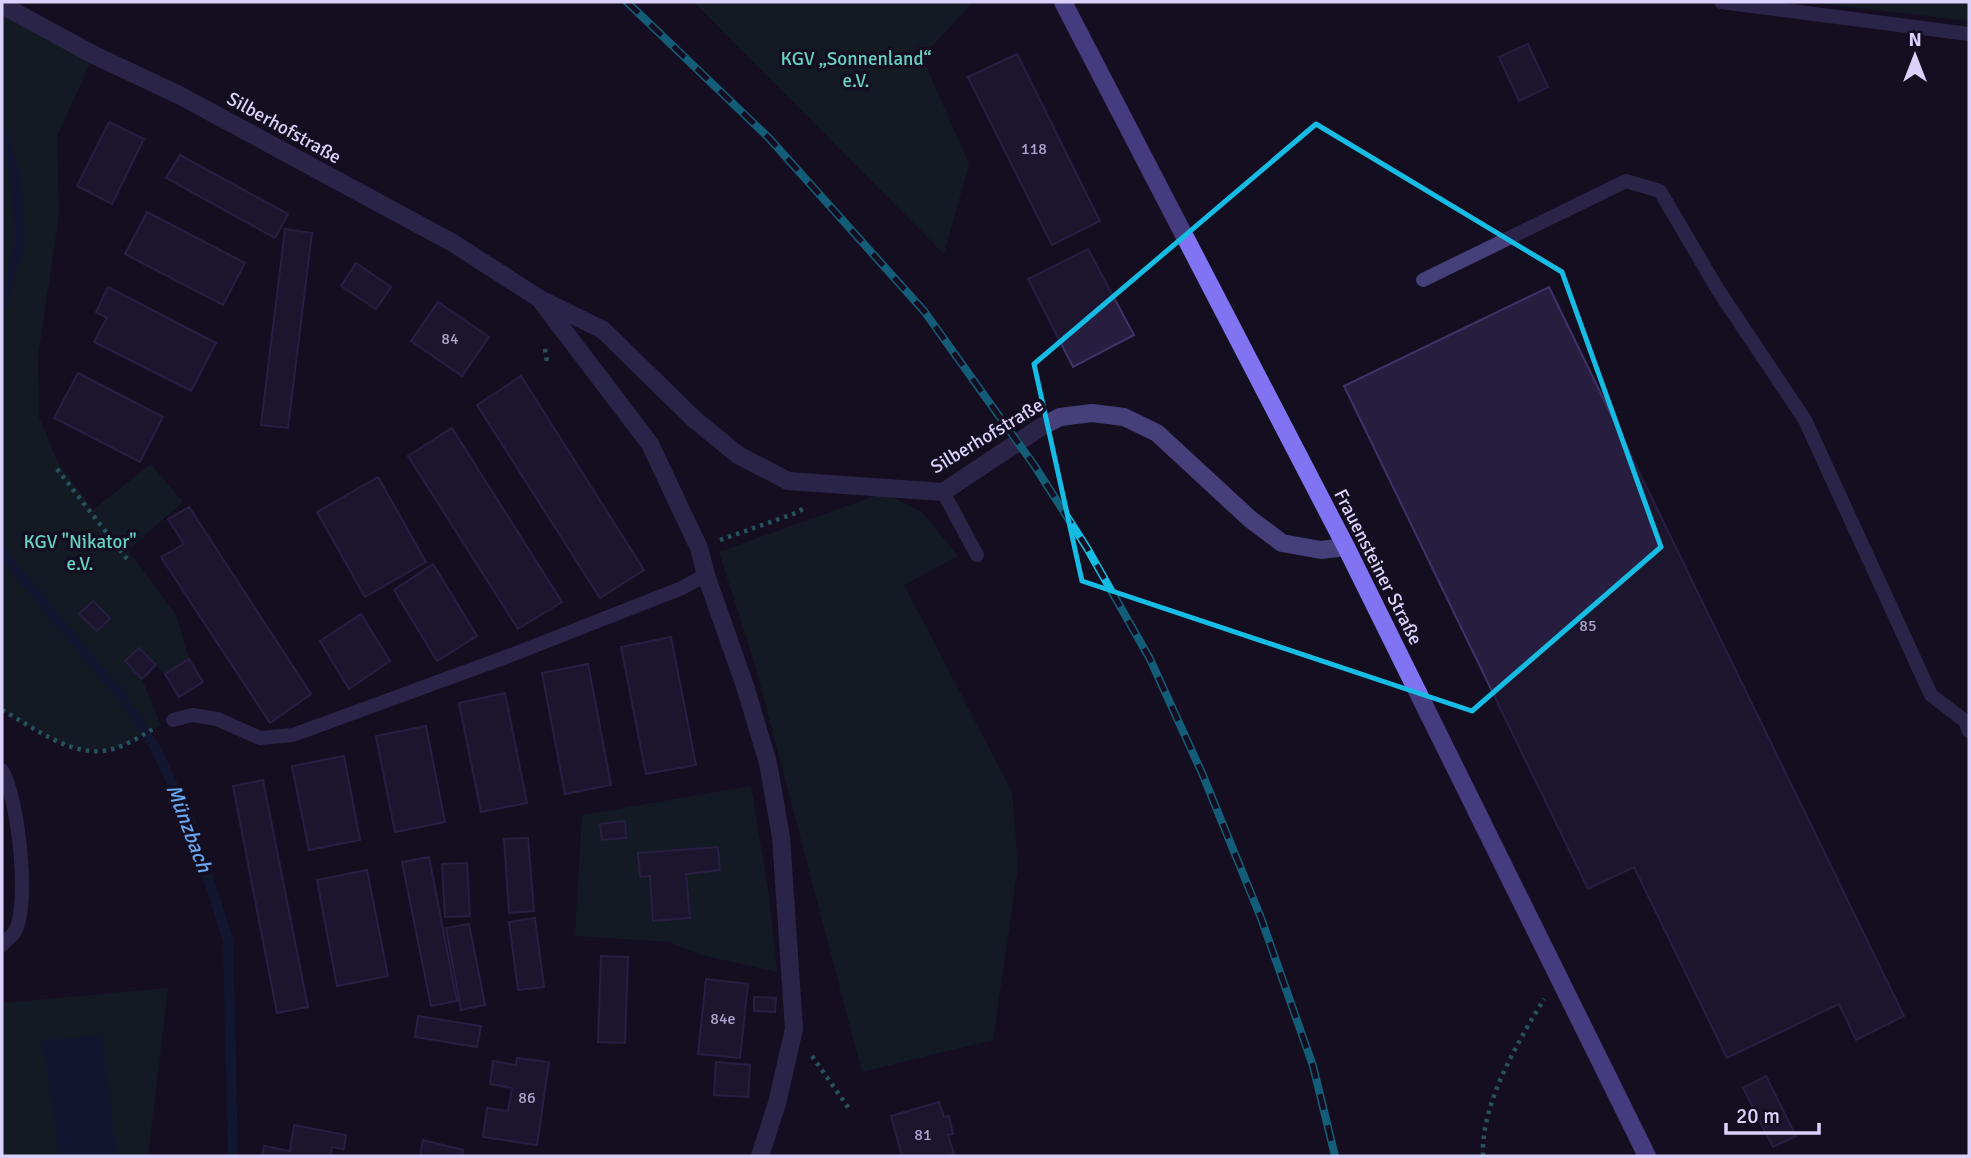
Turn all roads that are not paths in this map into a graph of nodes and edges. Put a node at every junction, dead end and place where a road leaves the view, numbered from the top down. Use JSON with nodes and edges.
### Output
{"nodes":[{"id":1,"x":1063,"y":2,"type":"edge"},
{"id":2,"x":1721,"y":2,"type":"edge"},
{"id":3,"x":2,"y":5,"type":"edge"},
{"id":4,"x":1969,"y":34,"type":"edge"},
{"id":5,"x":1423,"y":280,"type":"dead end"},
{"id":6,"x":540,"y":299,"type":"junction"},
{"id":7,"x":943,"y":492,"type":"junction"},
{"id":8,"x":1346,"y":547,"type":"junction"},
{"id":9,"x":977,"y":555,"type":"dead end"},
{"id":10,"x":706,"y":575,"type":"junction"},
{"id":11,"x":167,"y":723,"type":"road end"},
{"id":12,"x":1969,"y":731,"type":"edge"},
{"id":13,"x":2,"y":770,"type":"edge"},
{"id":14,"x":2,"y":945,"type":"edge"},
{"id":15,"x":760,"y":1156,"type":"edge"},
{"id":16,"x":1647,"y":1156,"type":"edge"}],
"edges":[{"from":1,"to":8,"type":"main road","name":"Frauensteiner Straße"},
{"from":2,"to":4,"type":"lane"},
{"from":3,"to":6,"type":"street","name":"Silberhofstraße"},
{"from":5,"to":12,"type":"lane"},
{"from":6,"to":7,"type":"street","name":"Silberhofstraße"},
{"from":6,"to":10,"type":"street","name":"Silberhofstraße"},
{"from":7,"to":8,"type":"street","name":"Silberhofstraße"},
{"from":7,"to":9,"type":"lane"},
{"from":8,"to":16,"type":"main road","name":"Frauensteiner Straße"},
{"from":10,"to":11,"type":"lane"},
{"from":10,"to":15,"type":"street","name":"Silberhofstraße"},
{"from":13,"to":14,"type":"lane"}]}
